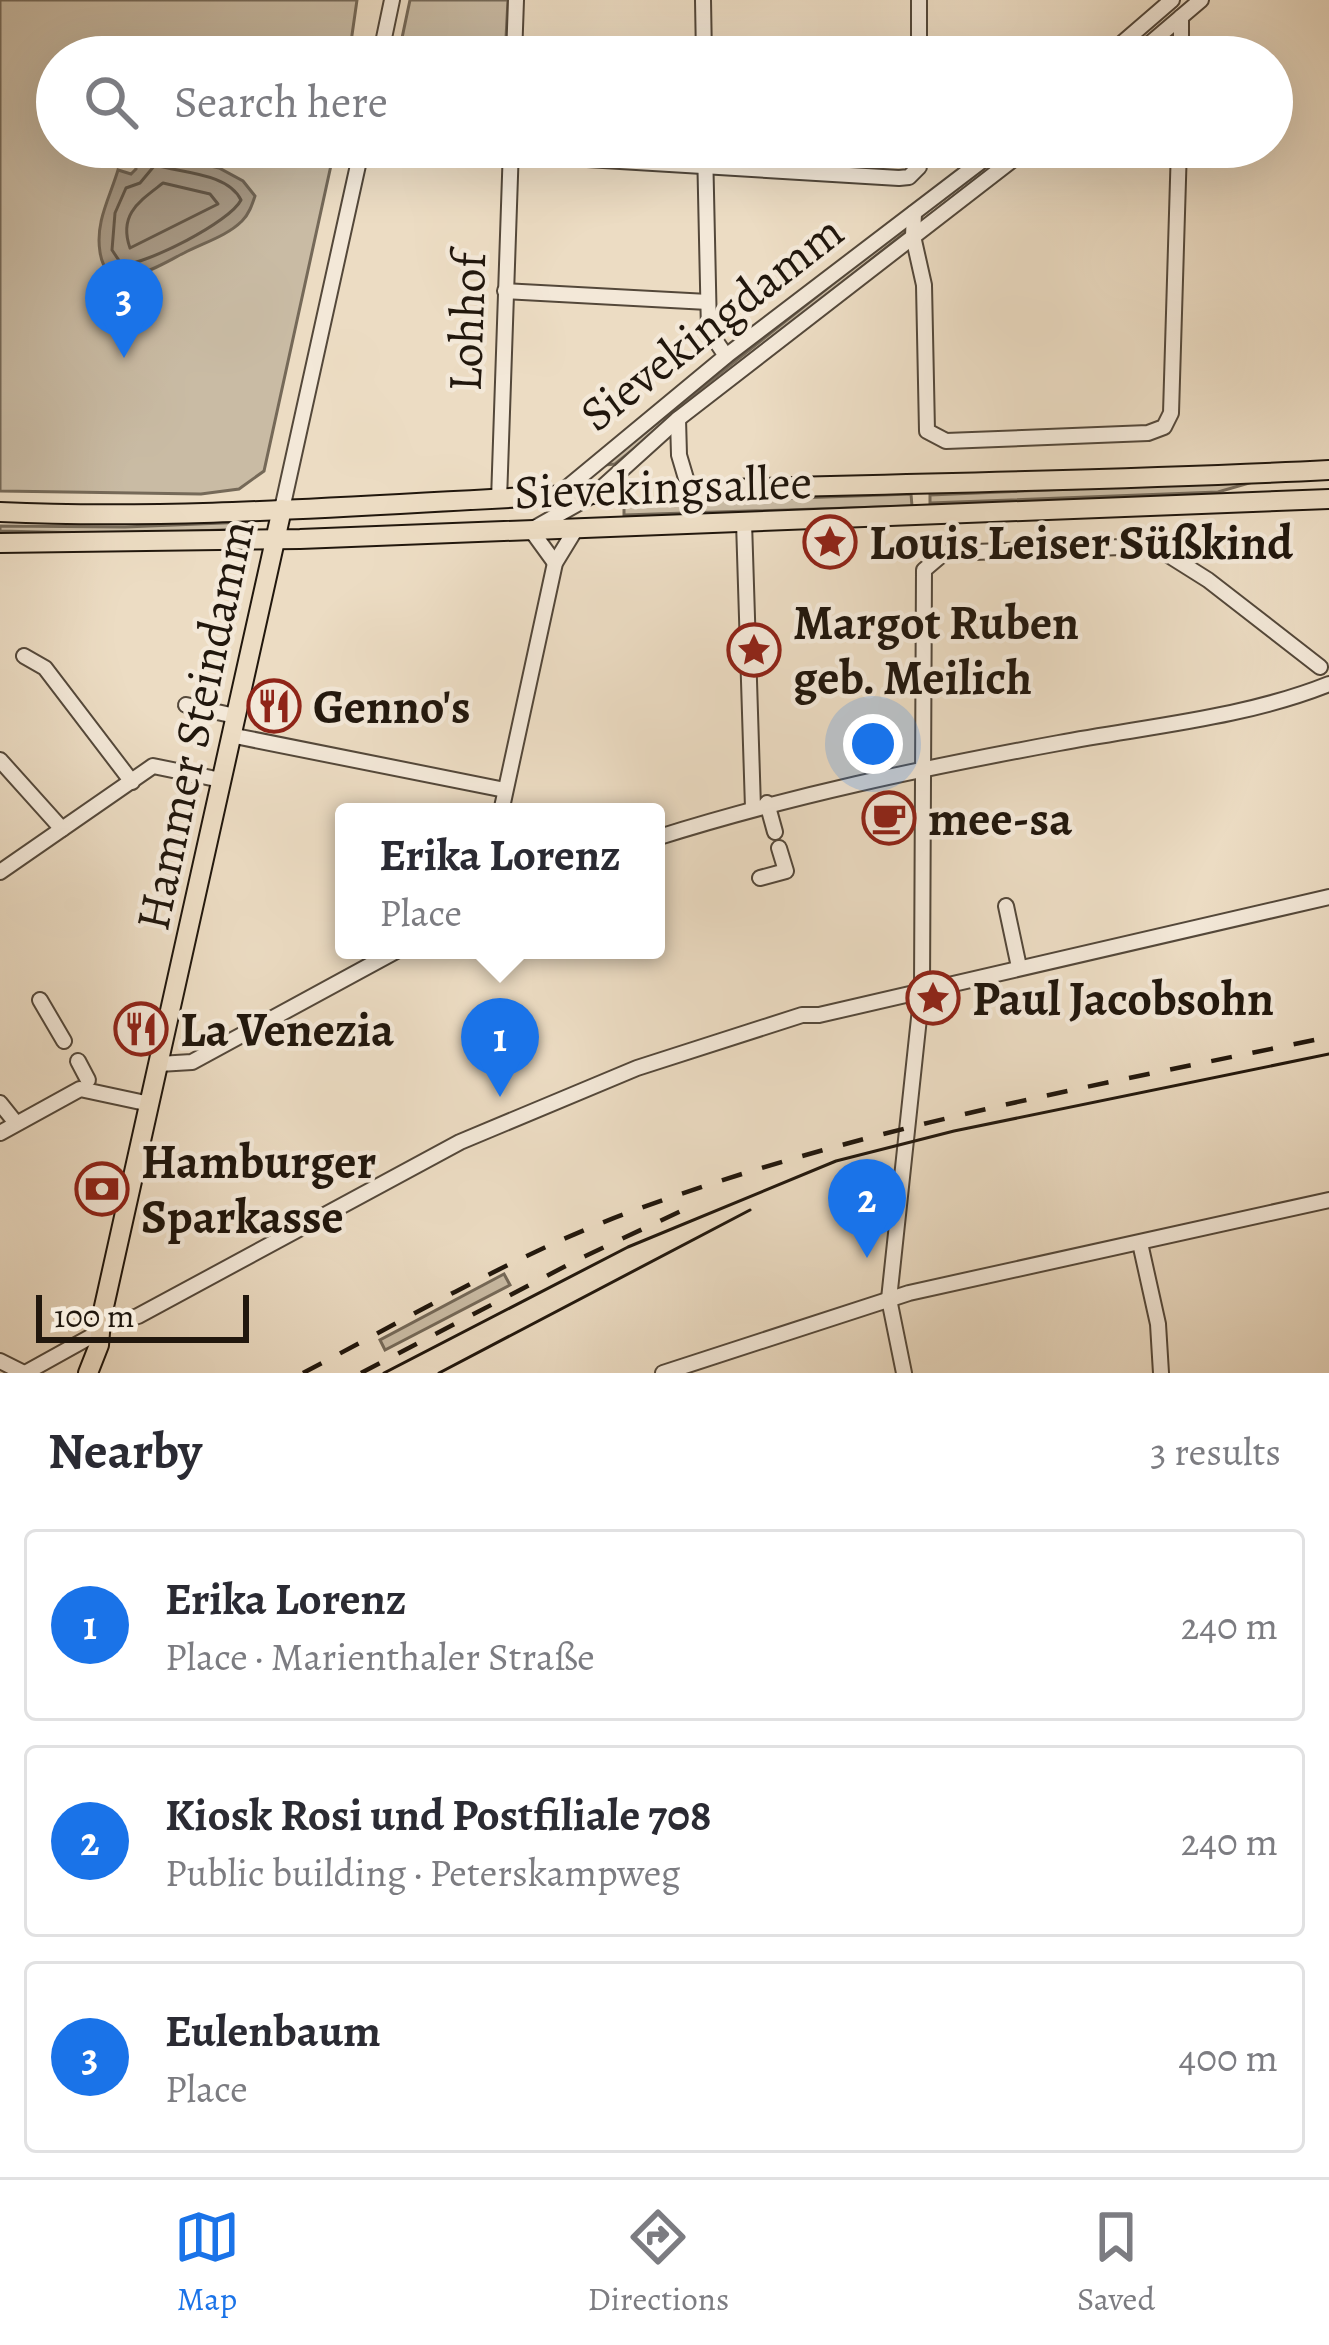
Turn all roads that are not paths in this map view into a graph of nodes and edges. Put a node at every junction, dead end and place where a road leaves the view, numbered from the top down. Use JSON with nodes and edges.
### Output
{"nodes":[{"id":1,"x":392,"y":0,"type":"edge"},
{"id":2,"x":516,"y":0,"type":"edge"},
{"id":3,"x":703,"y":0,"type":"edge"},
{"id":4,"x":919,"y":0,"type":"edge"},
{"id":5,"x":1172,"y":0,"type":"edge"},
{"id":6,"x":1201,"y":0,"type":"edge"},
{"id":7,"x":1181,"y":17,"type":"junction"},
{"id":8,"x":384,"y":36,"type":"edge"},
{"id":9,"x":515,"y":36,"type":"edge"},
{"id":10,"x":704,"y":36,"type":"edge"},
{"id":11,"x":919,"y":36,"type":"edge"},
{"id":12,"x":1130,"y":36,"type":"edge"},
{"id":13,"x":1159,"y":36,"type":"edge"},
{"id":14,"x":1181,"y":36,"type":"edge"},
{"id":15,"x":357,"y":168,"type":"edge"},
{"id":16,"x":509,"y":168,"type":"edge"},
{"id":17,"x":706,"y":168,"type":"edge"},
{"id":18,"x":724,"y":168,"type":"edge"},
{"id":19,"x":919,"y":168,"type":"edge"},
{"id":20,"x":973,"y":168,"type":"edge"},
{"id":21,"x":1002,"y":168,"type":"edge"},
{"id":22,"x":1178,"y":168,"type":"edge"},
{"id":23,"x":914,"y":213,"type":"junction"},
{"id":24,"x":913,"y":236,"type":"junction"},
{"id":25,"x":505,"y":290,"type":"junction"},
{"id":26,"x":708,"y":302,"type":"junction"},
{"id":27,"x":727,"y":356,"type":"junction"},
{"id":28,"x":678,"y":419,"type":"junction"},
{"id":29,"x":1329,"y":470,"type":"edge"},
{"id":30,"x":690,"y":492,"type":"junction"},
{"id":31,"x":595,"y":494,"type":"junction"},
{"id":32,"x":557,"y":496,"type":"junction"},
{"id":33,"x":1329,"y":499,"type":"edge"},
{"id":34,"x":499,"y":500,"type":"junction"},
{"id":35,"x":281,"y":509,"type":"junction"},
{"id":36,"x":0,"y":512,"type":"edge"},
{"id":37,"x":744,"y":522,"type":"junction"},
{"id":38,"x":578,"y":527,"type":"junction"},
{"id":39,"x":531,"y":530,"type":"junction"},
{"id":40,"x":275,"y":540,"type":"junction"},
{"id":41,"x":0,"y":543,"type":"edge"},
{"id":42,"x":554,"y":563,"type":"junction"},
{"id":43,"x":25,"y":656,"type":"dead end"},
{"id":44,"x":1325,"y":666,"type":"edge"},
{"id":45,"x":1325,"y":686,"type":"edge"},
{"id":46,"x":186,"y":705,"type":"dead end"},
{"id":47,"x":233,"y":725,"type":"junction"},
{"id":48,"x":0,"y":760,"type":"edge"},
{"id":49,"x":925,"y":767,"type":"junction"},
{"id":50,"x":220,"y":780,"type":"junction"},
{"id":51,"x":131,"y":782,"type":"junction"},
{"id":52,"x":505,"y":790,"type":"junction"},
{"id":53,"x":503,"y":803,"type":"edge"},
{"id":54,"x":760,"y":805,"type":"junction"},
{"id":55,"x":62,"y":829,"type":"junction"},
{"id":56,"x":665,"y":835,"type":"edge"},
{"id":57,"x":0,"y":872,"type":"edge"},
{"id":58,"x":760,"y":878,"type":"dead end"},
{"id":59,"x":1329,"y":897,"type":"edge"},
{"id":60,"x":1006,"y":906,"type":"dead end"},
{"id":61,"x":381,"y":959,"type":"edge"},
{"id":62,"x":1019,"y":968,"type":"junction"},
{"id":63,"x":922,"y":990,"type":"junction"},
{"id":64,"x":40,"y":1000,"type":"dead end"},
{"id":65,"x":64,"y":1041,"type":"dead end"},
{"id":66,"x":78,"y":1061,"type":"dead end"},
{"id":67,"x":159,"y":1064,"type":"junction"},
{"id":68,"x":88,"y":1080,"type":"dead end"},
{"id":69,"x":0,"y":1103,"type":"edge"},
{"id":70,"x":149,"y":1104,"type":"junction"},
{"id":71,"x":16,"y":1123,"type":"junction"},
{"id":72,"x":0,"y":1133,"type":"edge"},
{"id":73,"x":1329,"y":1200,"type":"edge"},
{"id":74,"x":1140,"y":1243,"type":"junction"},
{"id":75,"x":889,"y":1300,"type":"junction"},
{"id":76,"x":101,"y":1320,"type":"junction"},
{"id":77,"x":90,"y":1337,"type":"junction"},
{"id":78,"x":0,"y":1361,"type":"edge"},
{"id":79,"x":25,"y":1373,"type":"edge"},
{"id":80,"x":76,"y":1373,"type":"edge"},
{"id":81,"x":88,"y":1373,"type":"edge"},
{"id":82,"x":663,"y":1373,"type":"edge"},
{"id":83,"x":904,"y":1373,"type":"edge"},
{"id":84,"x":1161,"y":1373,"type":"edge"}],
"edges":[{"from":1,"to":8,"type":"street"},
{"from":2,"to":9,"type":"street"},
{"from":3,"to":10,"type":"street"},
{"from":4,"to":11,"type":"street"},
{"from":5,"to":12,"type":"street"},
{"from":6,"to":7,"type":"street"},
{"from":7,"to":13,"type":"street"},
{"from":7,"to":14,"type":"street"},
{"from":15,"to":35,"type":"street","name":"Hammer Steindamm"},
{"from":16,"to":25,"type":"street","name":"Lohhof"},
{"from":17,"to":26,"type":"street"},
{"from":18,"to":19,"type":"street"},
{"from":20,"to":23,"type":"street","name":"Sievekingdamm"},
{"from":21,"to":24,"type":"street","name":"Sievekingdamm"},
{"from":22,"to":24,"type":"street"},
{"from":23,"to":24,"type":"street","name":"Sievekingdamm"},
{"from":23,"to":27,"type":"street","name":"Sievekingdamm"},
{"from":24,"to":28,"type":"street","name":"Sievekingdamm"},
{"from":25,"to":26,"type":"street"},
{"from":25,"to":34,"type":"street","name":"Lohhof"},
{"from":26,"to":27,"type":"street"},
{"from":27,"to":32,"type":"street","name":"Sievekingdamm"},
{"from":28,"to":30,"type":"street","name":"Sievekingsallee"},
{"from":28,"to":31,"type":"street","name":"Sievekingdamm"},
{"from":29,"to":30,"type":"main road","name":"Sievekingsallee"},
{"from":30,"to":31,"type":"main road","name":"Sievekingsallee"},
{"from":31,"to":32,"type":"main road","name":"Sievekingsallee"},
{"from":31,"to":39,"type":"street","name":"Sievekingdamm"},
{"from":32,"to":34,"type":"main road","name":"Sievekingsallee"},
{"from":33,"to":37,"type":"main road","name":"Sievekingsallee"},
{"from":34,"to":35,"type":"main road","name":"Sievekingsallee"},
{"from":35,"to":36,"type":"main road","name":"Sievekingsallee"},
{"from":35,"to":40,"type":"main road","name":"Hammer Steindamm"},
{"from":37,"to":38,"type":"main road","name":"Sievekingsallee"},
{"from":37,"to":54,"type":"street"},
{"from":38,"to":39,"type":"main road","name":"Sievekingsallee"},
{"from":38,"to":42,"type":"street"},
{"from":39,"to":40,"type":"main road","name":"Sievekingsallee"},
{"from":39,"to":42,"type":"street"},
{"from":40,"to":41,"type":"main road","name":"Sievekingsallee"},
{"from":40,"to":47,"type":"main road","name":"Hammer Steindamm"},
{"from":42,"to":52,"type":"street"},
{"from":43,"to":51,"type":"street"},
{"from":44,"to":45,"type":"street"},
{"from":44,"to":49,"type":"street"},
{"from":45,"to":49,"type":"street"},
{"from":46,"to":47,"type":"street"},
{"from":47,"to":50,"type":"main road","name":"Hammer Steindamm"},
{"from":47,"to":52,"type":"street"},
{"from":48,"to":55,"type":"street"},
{"from":49,"to":54,"type":"street"},
{"from":49,"to":63,"type":"street"},
{"from":50,"to":51,"type":"street"},
{"from":50,"to":67,"type":"main road","name":"Hammer Steindamm"},
{"from":51,"to":55,"type":"street"},
{"from":52,"to":53,"type":"street"},
{"from":54,"to":56,"type":"street"},
{"from":54,"to":58,"type":"street"},
{"from":55,"to":57,"type":"street"},
{"from":59,"to":62,"type":"street"},
{"from":60,"to":62,"type":"street"},
{"from":61,"to":67,"type":"street"},
{"from":62,"to":63,"type":"street"},
{"from":63,"to":75,"type":"street"},
{"from":63,"to":76,"type":"street"},
{"from":64,"to":65,"type":"street"},
{"from":66,"to":68,"type":"street"},
{"from":67,"to":70,"type":"main road","name":"Hammer Steindamm"},
{"from":69,"to":71,"type":"street"},
{"from":70,"to":71,"type":"street"},
{"from":70,"to":76,"type":"main road","name":"Hammer Steindamm"},
{"from":71,"to":72,"type":"street"},
{"from":73,"to":74,"type":"street"},
{"from":74,"to":75,"type":"street"},
{"from":74,"to":84,"type":"street"},
{"from":75,"to":82,"type":"street"},
{"from":75,"to":83,"type":"street"},
{"from":76,"to":77,"type":"main road","name":"Hammer Steindamm"},
{"from":76,"to":81,"type":"main road","name":"Hammer Steindamm"},
{"from":77,"to":79,"type":"street"},
{"from":77,"to":80,"type":"main road","name":"Hammer Steindamm"},
{"from":78,"to":79,"type":"street"}]}
